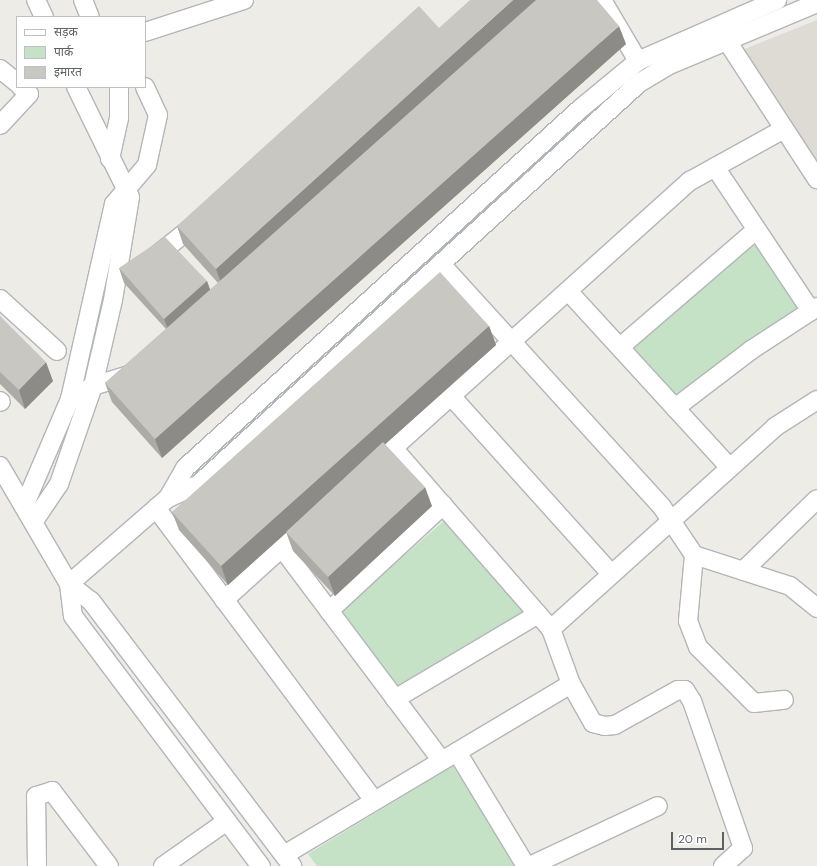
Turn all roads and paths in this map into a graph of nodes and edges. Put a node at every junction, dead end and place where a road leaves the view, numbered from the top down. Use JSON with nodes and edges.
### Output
{"nodes":[{"id":1,"x":36,"y":0,"type":"edge"},
{"id":2,"x":83,"y":0,"type":"edge"},
{"id":3,"x":244,"y":0,"type":"edge"},
{"id":4,"x":602,"y":0,"type":"edge"},
{"id":5,"x":777,"y":0,"type":"edge"},
{"id":6,"x":817,"y":3,"type":"edge"},
{"id":7,"x":44,"y":16,"type":"edge"},
{"id":8,"x":90,"y":16,"type":"edge"},
{"id":9,"x":146,"y":32,"type":"edge"},
{"id":10,"x":727,"y":41,"type":"junction"},
{"id":11,"x":638,"y":61,"type":"junction"},
{"id":12,"x":0,"y":69,"type":"edge"},
{"id":13,"x":16,"y":82,"type":"edge"},
{"id":14,"x":22,"y":88,"type":"edge"},
{"id":15,"x":76,"y":88,"type":"edge"},
{"id":16,"x":119,"y":88,"type":"edge"},
{"id":17,"x":145,"y":88,"type":"edge"},
{"id":18,"x":0,"y":125,"type":"edge"},
{"id":19,"x":784,"y":129,"type":"junction"},
{"id":20,"x":110,"y":159,"type":"junction"},
{"id":21,"x":715,"y":167,"type":"junction"},
{"id":22,"x":817,"y":179,"type":"edge"},
{"id":23,"x":125,"y":188,"type":"junction"},
{"id":24,"x":216,"y":208,"type":"edge"},
{"id":25,"x":756,"y":230,"type":"junction"},
{"id":26,"x":440,"y":264,"type":"junction"},
{"id":27,"x":115,"y":288,"type":"junction"},
{"id":28,"x":568,"y":291,"type":"junction"},
{"id":29,"x":0,"y":299,"type":"edge"},
{"id":30,"x":814,"y":309,"type":"edge"},
{"id":31,"x":511,"y":342,"type":"junction"},
{"id":32,"x":620,"y":347,"type":"junction"},
{"id":33,"x":57,"y":351,"type":"dead end"},
{"id":34,"x":146,"y":370,"type":"edge"},
{"id":35,"x":93,"y":386,"type":"junction"},
{"id":36,"x":451,"y":396,"type":"junction"},
{"id":37,"x":70,"y":399,"type":"junction"},
{"id":38,"x":817,"y":400,"type":"edge"},
{"id":39,"x":675,"y":408,"type":"junction"},
{"id":40,"x":393,"y":448,"type":"junction"},
{"id":41,"x":0,"y":466,"type":"edge"},
{"id":42,"x":729,"y":467,"type":"junction"},
{"id":43,"x":358,"y":480,"type":"edge"},
{"id":44,"x":817,"y":499,"type":"edge"},
{"id":45,"x":162,"y":503,"type":"junction"},
{"id":46,"x":25,"y":504,"type":"junction"},
{"id":47,"x":443,"y":505,"type":"junction"},
{"id":48,"x":323,"y":511,"type":"edge"},
{"id":49,"x":671,"y":520,"type":"junction"},
{"id":50,"x":34,"y":521,"type":"junction"},
{"id":51,"x":282,"y":548,"type":"junction"},
{"id":52,"x":694,"y":555,"type":"junction"},
{"id":53,"x":743,"y":571,"type":"junction"},
{"id":54,"x":611,"y":574,"type":"junction"},
{"id":55,"x":69,"y":584,"type":"junction"},
{"id":56,"x":224,"y":600,"type":"junction"},
{"id":57,"x":817,"y":608,"type":"edge"},
{"id":58,"x":329,"y":611,"type":"junction"},
{"id":59,"x":538,"y":614,"type":"junction"},
{"id":60,"x":551,"y":629,"type":"junction"},
{"id":61,"x":571,"y":684,"type":"junction"},
{"id":62,"x":395,"y":699,"type":"junction"},
{"id":63,"x":784,"y":700,"type":"dead end"},
{"id":64,"x":457,"y":752,"type":"junction"},
{"id":65,"x":442,"y":761,"type":"junction"},
{"id":66,"x":374,"y":801,"type":"junction"},
{"id":67,"x":658,"y":806,"type":"dead end"},
{"id":68,"x":227,"y":821,"type":"junction"},
{"id":69,"x":288,"y":860,"type":"edge"},
{"id":70,"x":37,"y":866,"type":"edge"},
{"id":71,"x":109,"y":866,"type":"edge"},
{"id":72,"x":163,"y":866,"type":"edge"},
{"id":73,"x":261,"y":866,"type":"edge"},
{"id":74,"x":526,"y":866,"type":"edge"},
{"id":75,"x":530,"y":866,"type":"edge"},
{"id":76,"x":723,"y":866,"type":"edge"}],
"edges":[{"from":1,"to":7,"type":"street"},
{"from":2,"to":8,"type":"street"},
{"from":3,"to":9,"type":"street"},
{"from":4,"to":11,"type":"street"},
{"from":5,"to":11,"type":"street"},
{"from":6,"to":10,"type":"street"},
{"from":10,"to":19,"type":"street"},
{"from":10,"to":26,"type":"street"},
{"from":11,"to":45,"type":"street"},
{"from":12,"to":13,"type":"street"},
{"from":14,"to":18,"type":"street"},
{"from":15,"to":20,"type":"street"},
{"from":16,"to":20,"type":"street"},
{"from":17,"to":23,"type":"street"},
{"from":19,"to":21,"type":"street"},
{"from":19,"to":22,"type":"street"},
{"from":20,"to":23,"type":"street"},
{"from":21,"to":25,"type":"street"},
{"from":21,"to":28,"type":"street"},
{"from":23,"to":27,"type":"street"},
{"from":23,"to":37,"type":"street"},
{"from":24,"to":27,"type":"street"},
{"from":25,"to":30,"type":"street"},
{"from":25,"to":32,"type":"street"},
{"from":26,"to":31,"type":"street"},
{"from":26,"to":45,"type":"street"},
{"from":27,"to":35,"type":"street"},
{"from":28,"to":31,"type":"street"},
{"from":28,"to":32,"type":"street"},
{"from":29,"to":33,"type":"street"},
{"from":30,"to":39,"type":"street"},
{"from":31,"to":36,"type":"street"},
{"from":31,"to":49,"type":"street"},
{"from":32,"to":39,"type":"street"},
{"from":34,"to":35,"type":"street"},
{"from":35,"to":37,"type":"street"},
{"from":35,"to":50,"type":"street"},
{"from":36,"to":40,"type":"street"},
{"from":36,"to":54,"type":"street"},
{"from":37,"to":46,"type":"street"},
{"from":38,"to":42,"type":"street"},
{"from":39,"to":42,"type":"street"},
{"from":40,"to":43,"type":"street"},
{"from":40,"to":47,"type":"street"},
{"from":41,"to":46,"type":"street"},
{"from":42,"to":49,"type":"street"},
{"from":44,"to":53,"type":"street"},
{"from":45,"to":55,"type":"street"},
{"from":45,"to":56,"type":"street"},
{"from":46,"to":50,"type":"street"},
{"from":47,"to":58,"type":"street"},
{"from":47,"to":59,"type":"street"},
{"from":48,"to":51,"type":"street"},
{"from":49,"to":52,"type":"street"},
{"from":49,"to":54,"type":"street"},
{"from":50,"to":55,"type":"street"},
{"from":51,"to":56,"type":"street"},
{"from":51,"to":58,"type":"street"},
{"from":52,"to":53,"type":"street"},
{"from":52,"to":63,"type":"street"},
{"from":53,"to":57,"type":"street"},
{"from":54,"to":60,"type":"street"},
{"from":55,"to":68,"type":"street"},
{"from":55,"to":69,"type":"street"},
{"from":56,"to":66,"type":"street"},
{"from":58,"to":62,"type":"street"},
{"from":59,"to":60,"type":"street"},
{"from":59,"to":62,"type":"street"},
{"from":60,"to":61,"type":"street"},
{"from":61,"to":64,"type":"street"},
{"from":61,"to":76,"type":"street"},
{"from":62,"to":65,"type":"street"},
{"from":64,"to":65,"type":"street"},
{"from":64,"to":74,"type":"street"},
{"from":65,"to":66,"type":"street"},
{"from":66,"to":69,"type":"street"},
{"from":67,"to":75,"type":"street"},
{"from":68,"to":72,"type":"street"},
{"from":68,"to":73,"type":"street"},
{"from":70,"to":71,"type":"street"}]}
